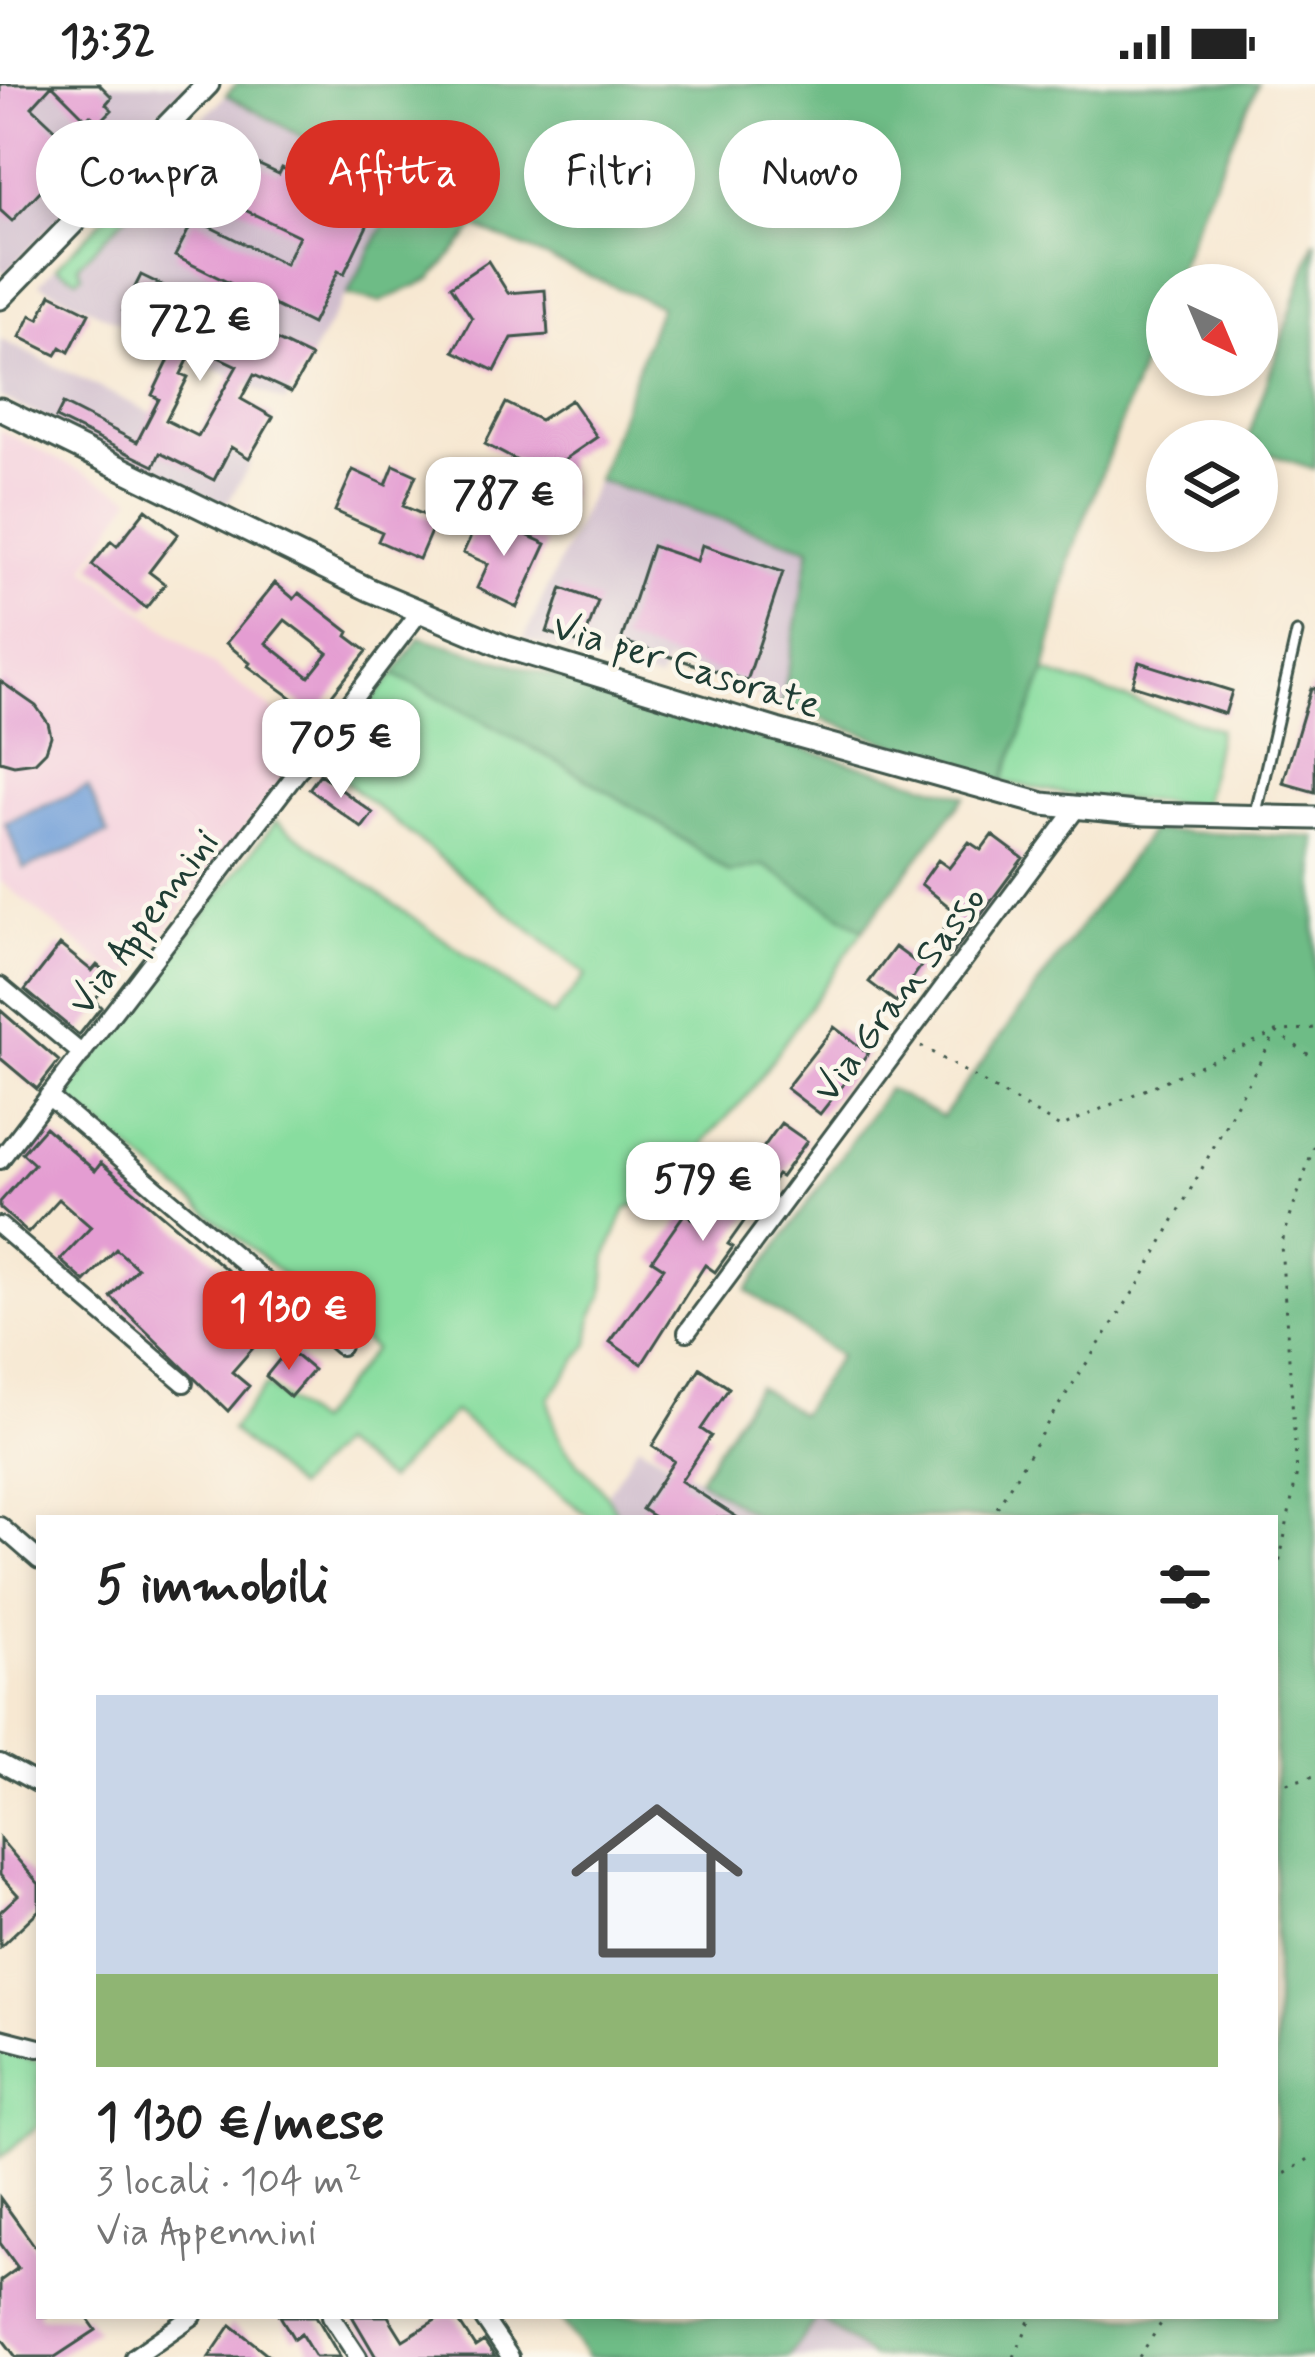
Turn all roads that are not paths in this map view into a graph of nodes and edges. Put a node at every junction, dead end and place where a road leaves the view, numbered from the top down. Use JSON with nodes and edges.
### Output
{"nodes":[{"id":1,"x":208,"y":84,"type":"edge"},
{"id":2,"x":0,"y":298,"type":"edge"},
{"id":3,"x":0,"y":409,"type":"edge"},
{"id":4,"x":419,"y":613,"type":"junction"},
{"id":5,"x":1298,"y":633,"type":"dead end"},
{"id":6,"x":1076,"y":809,"type":"junction"},
{"id":7,"x":1255,"y":817,"type":"junction"},
{"id":8,"x":1315,"y":818,"type":"edge"},
{"id":9,"x":0,"y":986,"type":"edge"},
{"id":10,"x":82,"y":1054,"type":"junction"},
{"id":11,"x":48,"y":1096,"type":"junction"},
{"id":12,"x":0,"y":1160,"type":"edge"},
{"id":13,"x":0,"y":1226,"type":"edge"},
{"id":14,"x":687,"y":1331,"type":"dead end"},
{"id":15,"x":341,"y":1346,"type":"dead end"},
{"id":16,"x":184,"y":1383,"type":"dead end"},
{"id":17,"x":0,"y":1526,"type":"edge"},
{"id":18,"x":36,"y":1557,"type":"edge"},
{"id":19,"x":0,"y":1762,"type":"edge"},
{"id":20,"x":36,"y":1782,"type":"edge"},
{"id":21,"x":0,"y":2038,"type":"edge"},
{"id":22,"x":36,"y":2047,"type":"edge"},
{"id":23,"x":189,"y":2319,"type":"edge"},
{"id":24,"x":333,"y":2319,"type":"edge"},
{"id":25,"x":484,"y":2319,"type":"edge"},
{"id":26,"x":134,"y":2357,"type":"edge"},
{"id":27,"x":358,"y":2357,"type":"edge"},
{"id":28,"x":510,"y":2357,"type":"edge"}],
"edges":[{"from":1,"to":2,"type":"street"},
{"from":3,"to":4,"type":"street","name":"Via per Casorate"},
{"from":4,"to":6,"type":"street","name":"Via per Casorate"},
{"from":4,"to":10,"type":"street","name":"Via Appennini"},
{"from":5,"to":7,"type":"lane"},
{"from":6,"to":7,"type":"street","name":"Via per Casorate"},
{"from":6,"to":14,"type":"street","name":"Via Gran Sasso"},
{"from":7,"to":8,"type":"street","name":"Via per Casorate"},
{"from":9,"to":10,"type":"street"},
{"from":10,"to":11,"type":"street","name":"Via Appennini"},
{"from":11,"to":12,"type":"street","name":"Via Appennini"},
{"from":11,"to":15,"type":"street"},
{"from":13,"to":16,"type":"street"},
{"from":17,"to":18,"type":"street"},
{"from":19,"to":20,"type":"street"},
{"from":21,"to":22,"type":"street"},
{"from":23,"to":26,"type":"street"},
{"from":24,"to":27,"type":"street"},
{"from":25,"to":28,"type":"street"}]}
